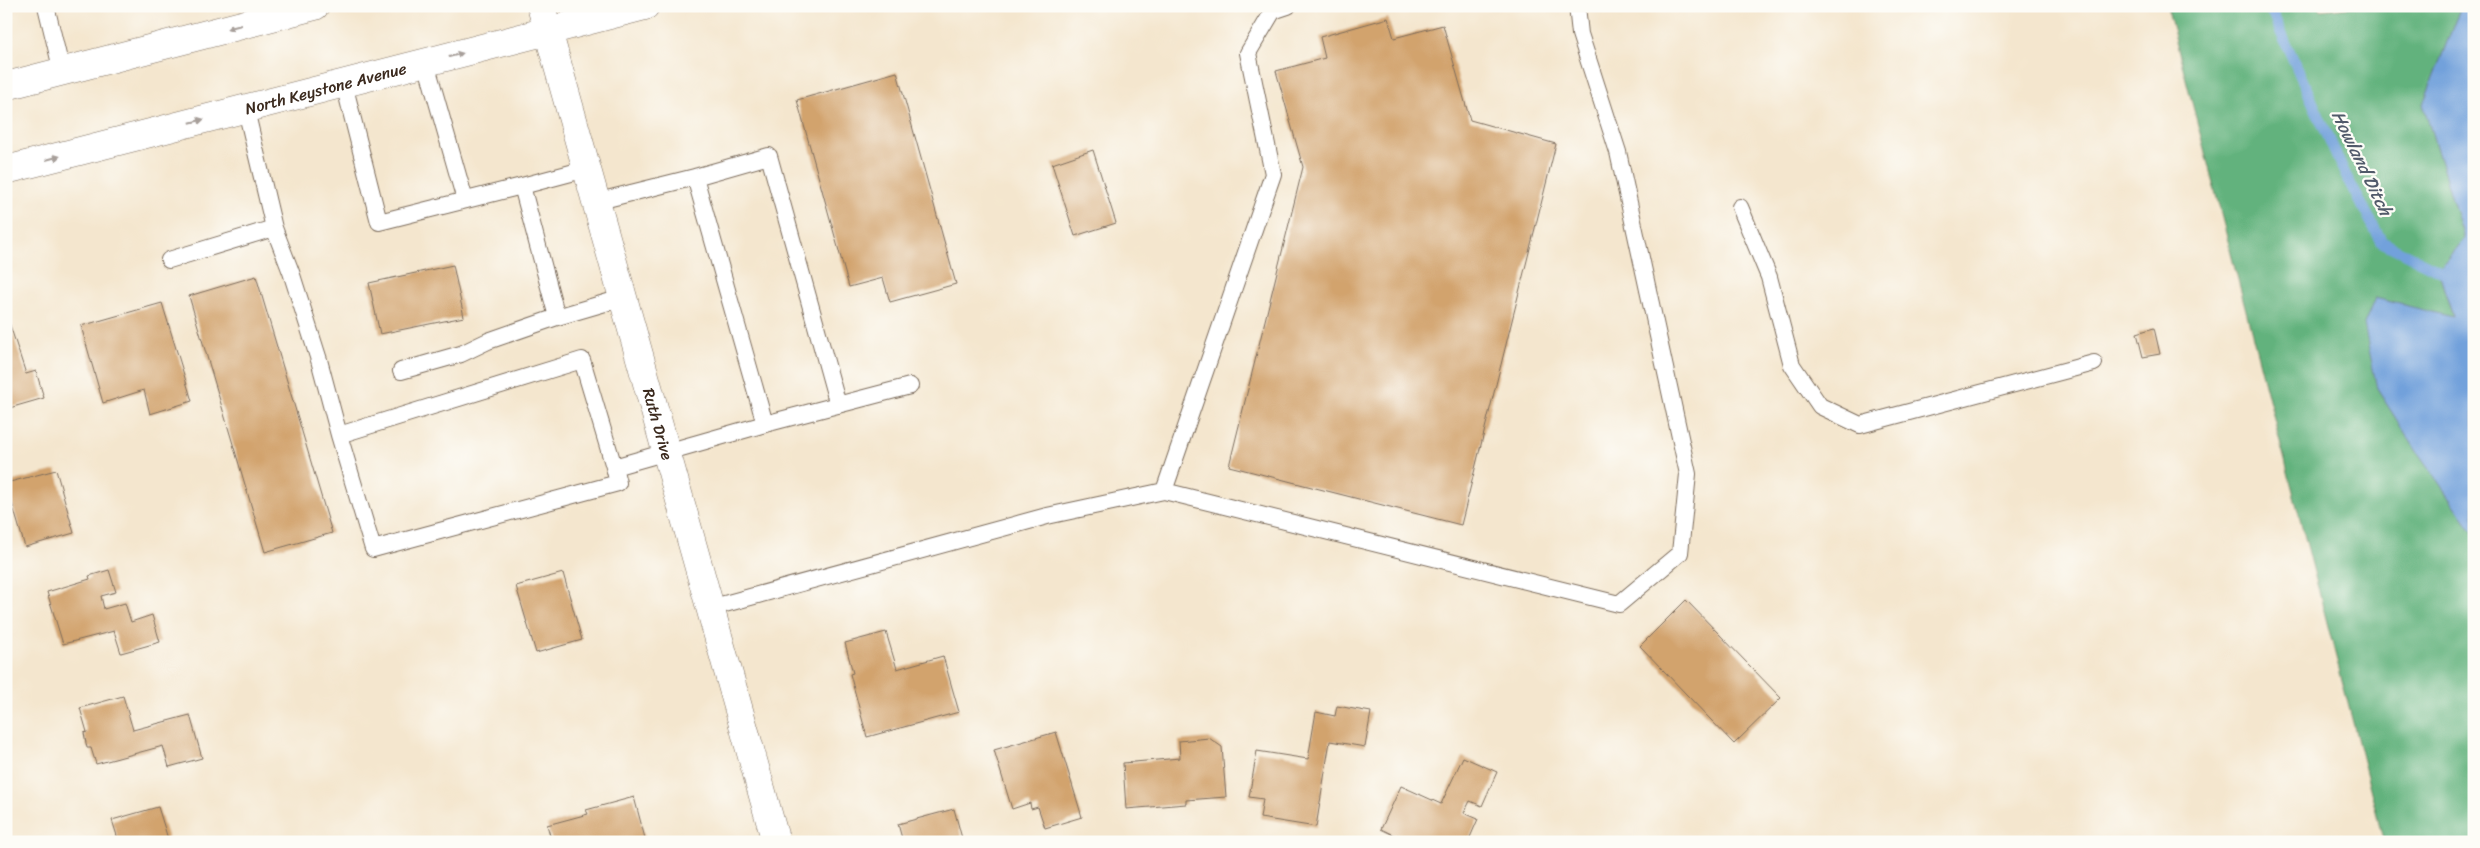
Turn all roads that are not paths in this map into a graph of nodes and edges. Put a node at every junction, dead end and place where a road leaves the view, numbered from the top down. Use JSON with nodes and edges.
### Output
{"nodes":[{"id":1,"x":46,"y":6,"type":"edge"},
{"id":2,"x":315,"y":6,"type":"edge"},
{"id":3,"x":645,"y":6,"type":"edge"},
{"id":4,"x":1288,"y":6,"type":"edge"},
{"id":5,"x":1577,"y":6,"type":"edge"},
{"id":6,"x":544,"y":19,"type":"edge"},
{"id":7,"x":426,"y":63,"type":"junction"},
{"id":8,"x":62,"y":72,"type":"junction"},
{"id":9,"x":344,"y":84,"type":"junction"},
{"id":10,"x":6,"y":86,"type":"edge"},
{"id":11,"x":246,"y":110,"type":"junction"},
{"id":12,"x":586,"y":169,"type":"junction"},
{"id":13,"x":6,"y":170,"type":"edge"},
{"id":14,"x":695,"y":177,"type":"junction"},
{"id":15,"x":522,"y":186,"type":"junction"},
{"id":16,"x":465,"y":200,"type":"junction"},
{"id":17,"x":594,"y":202,"type":"junction"},
{"id":18,"x":1740,"y":207,"type":"dead end"},
{"id":19,"x":274,"y":228,"type":"junction"},
{"id":20,"x":169,"y":260,"type":"dead end"},
{"id":21,"x":622,"y":298,"type":"junction"},
{"id":22,"x":557,"y":317,"type":"junction"},
{"id":23,"x":2094,"y":363,"type":"dead end"},
{"id":24,"x":401,"y":371,"type":"dead end"},
{"id":25,"x":910,"y":386,"type":"dead end"},
{"id":26,"x":838,"y":405,"type":"junction"},
{"id":27,"x":765,"y":424,"type":"junction"},
{"id":28,"x":339,"y":435,"type":"junction"},
{"id":29,"x":665,"y":453,"type":"junction"},
{"id":30,"x":614,"y":467,"type":"junction"},
{"id":31,"x":1164,"y":491,"type":"junction"},
{"id":32,"x":710,"y":608,"type":"junction"},
{"id":33,"x":776,"y":842,"type":"edge"}],
"edges":[{"from":1,"to":8,"type":"lane"},
{"from":2,"to":8,"type":"main road","one_way":true},
{"from":3,"to":6,"type":"main road","name":"North Keystone Avenue"},
{"from":4,"to":31,"type":"lane"},
{"from":5,"to":31,"type":"lane"},
{"from":7,"to":6,"type":"main road","name":"North Keystone Avenue","one_way":true},
{"from":6,"to":12,"type":"main road","name":"Ruth Drive"},
{"from":7,"to":9,"type":"main road","name":"North Keystone Avenue"},
{"from":7,"to":16,"type":"lane"},
{"from":8,"to":10,"type":"main road"},
{"from":9,"to":11,"type":"main road","name":"North Keystone Avenue"},
{"from":9,"to":16,"type":"lane"},
{"from":13,"to":11,"type":"main road","name":"North Keystone Avenue","one_way":true},
{"from":11,"to":19,"type":"lane"},
{"from":12,"to":15,"type":"lane"},
{"from":12,"to":17,"type":"main road","name":"Ruth Drive"},
{"from":14,"to":17,"type":"lane"},
{"from":14,"to":26,"type":"lane"},
{"from":14,"to":27,"type":"lane"},
{"from":15,"to":16,"type":"lane"},
{"from":15,"to":22,"type":"lane"},
{"from":17,"to":21,"type":"main road","name":"Ruth Drive"},
{"from":18,"to":23,"type":"lane"},
{"from":19,"to":20,"type":"lane"},
{"from":19,"to":28,"type":"lane"},
{"from":21,"to":22,"type":"lane"},
{"from":21,"to":29,"type":"main road","name":"Ruth Drive"},
{"from":22,"to":24,"type":"lane"},
{"from":25,"to":26,"type":"lane"},
{"from":26,"to":27,"type":"lane"},
{"from":27,"to":29,"type":"lane"},
{"from":28,"to":30,"type":"lane"},
{"from":28,"to":30,"type":"lane"},
{"from":29,"to":30,"type":"lane"},
{"from":29,"to":32,"type":"main road","name":"Ruth Drive"},
{"from":31,"to":32,"type":"lane"},
{"from":32,"to":33,"type":"main road","name":"Ruth Drive"}]}
